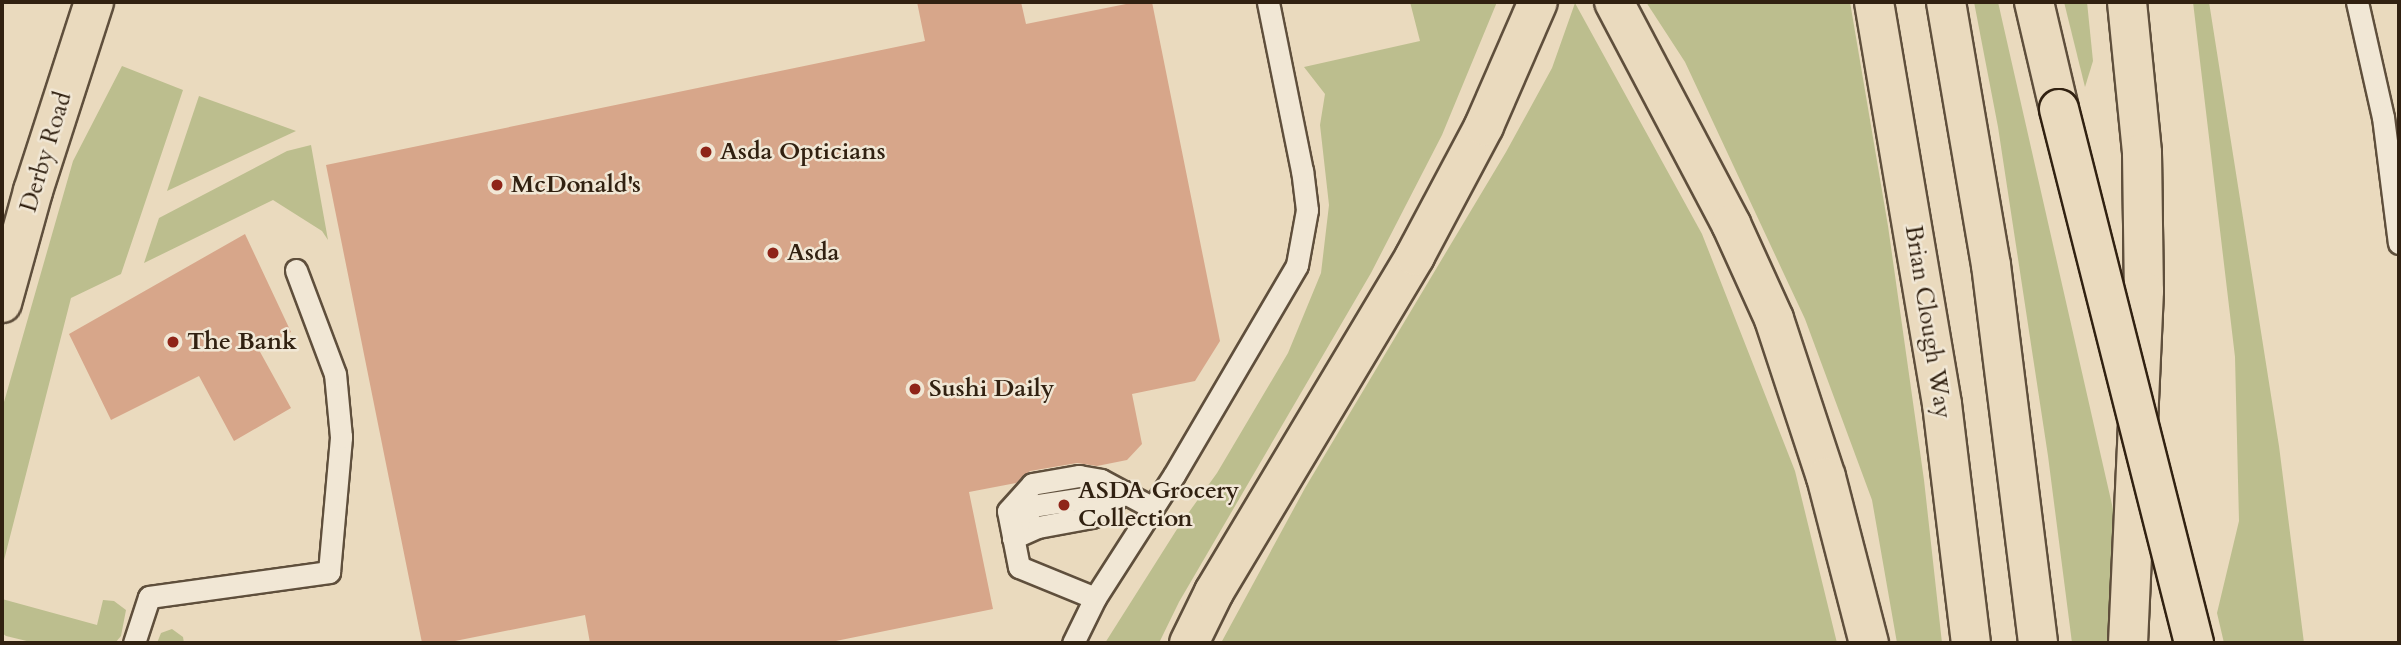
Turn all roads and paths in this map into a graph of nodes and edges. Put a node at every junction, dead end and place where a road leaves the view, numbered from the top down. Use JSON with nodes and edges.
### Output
{"nodes":[{"id":1,"x":93,"y":2,"type":"edge"},
{"id":2,"x":1268,"y":2,"type":"edge"},
{"id":3,"x":1538,"y":2,"type":"edge"},
{"id":4,"x":1614,"y":2,"type":"edge"},
{"id":5,"x":1874,"y":2,"type":"edge"},
{"id":6,"x":1946,"y":2,"type":"edge"},
{"id":7,"x":2034,"y":2,"type":"edge"},
{"id":8,"x":2127,"y":2,"type":"edge"},
{"id":9,"x":2357,"y":2,"type":"edge"},
{"id":10,"x":2399,"y":243,"type":"edge"},
{"id":11,"x":296,"y":270,"type":"dead end"},
{"id":12,"x":2,"y":303,"type":"edge"},
{"id":13,"x":1125,"y":492,"type":"junction"},
{"id":14,"x":1153,"y":508,"type":"junction"},
{"id":15,"x":1013,"y":538,"type":"junction"},
{"id":16,"x":1095,"y":598,"type":"junction"},
{"id":17,"x":134,"y":643,"type":"edge"},
{"id":18,"x":1073,"y":643,"type":"edge"},
{"id":19,"x":1189,"y":643,"type":"edge"},
{"id":20,"x":1869,"y":643,"type":"edge"},
{"id":21,"x":1971,"y":643,"type":"edge"},
{"id":22,"x":2038,"y":643,"type":"edge"},
{"id":23,"x":2128,"y":643,"type":"edge"},
{"id":24,"x":2194,"y":643,"type":"edge"}],
"edges":[{"from":1,"to":12,"type":"main road","name":"Derby Road"},
{"from":2,"to":14,"type":"lane"},
{"from":3,"to":19,"type":"main road"},
{"from":4,"to":20,"type":"main road"},
{"from":5,"to":21,"type":"main road","name":"Brian Clough Way"},
{"from":6,"to":22,"type":"main road"},
{"from":7,"to":24,"type":"main road","bridge":true},
{"from":8,"to":23,"type":"main road"},
{"from":9,"to":10,"type":"lane"},
{"from":11,"to":17,"type":"lane"},
{"from":13,"to":14,"type":"lane"},
{"from":13,"to":15,"type":"lane"},
{"from":13,"to":15,"type":"lane"},
{"from":14,"to":16,"type":"lane"},
{"from":15,"to":16,"type":"lane"},
{"from":16,"to":18,"type":"lane"}]}
